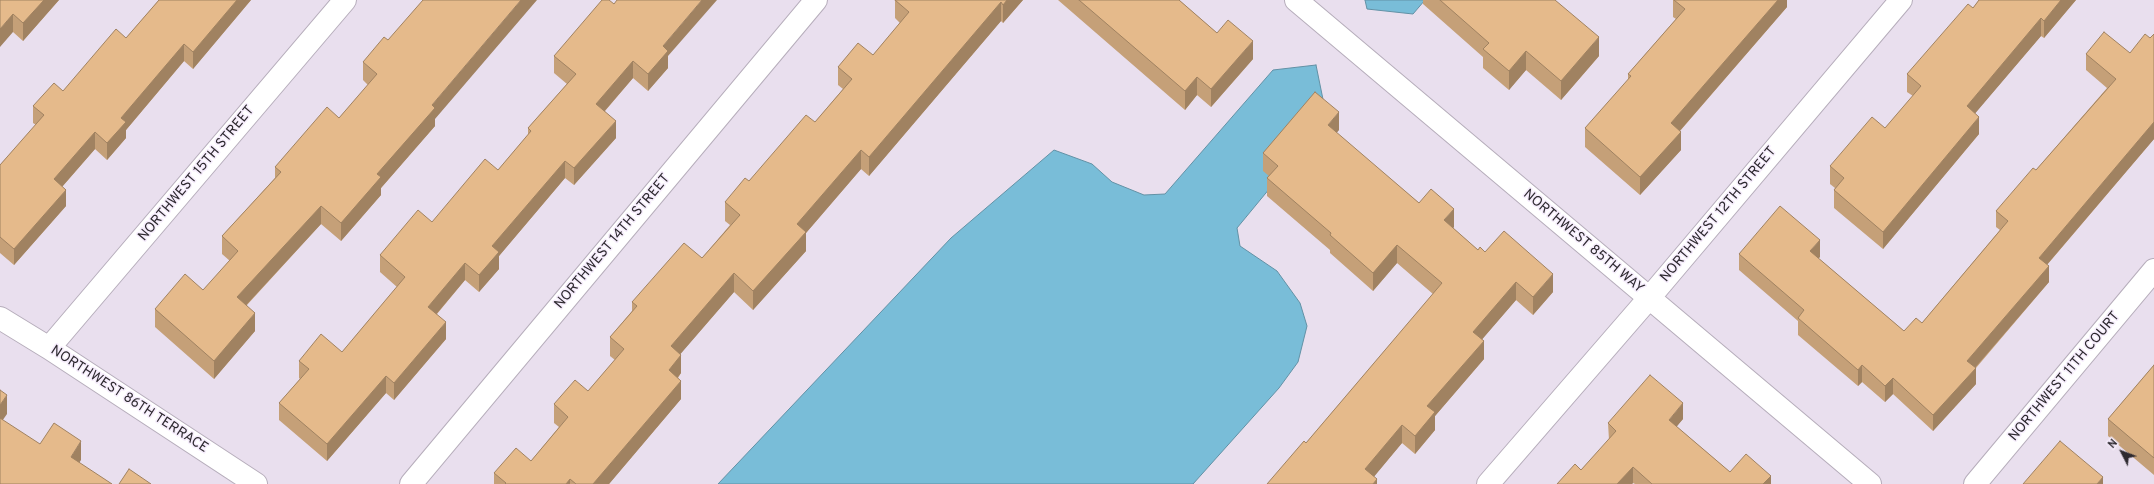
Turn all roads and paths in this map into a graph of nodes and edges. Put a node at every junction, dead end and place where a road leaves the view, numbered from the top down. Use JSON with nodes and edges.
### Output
{"nodes":[{"id":1,"x":345,"y":0,"type":"edge"},
{"id":2,"x":816,"y":0,"type":"edge"},
{"id":3,"x":1296,"y":0,"type":"edge"},
{"id":4,"x":1901,"y":0,"type":"edge"},
{"id":5,"x":2154,"y":270,"type":"edge"},
{"id":6,"x":1650,"y":297,"type":"junction"},
{"id":7,"x":0,"y":318,"type":"edge"},
{"id":8,"x":49,"y":348,"type":"junction"},
{"id":9,"x":256,"y":484,"type":"edge"},
{"id":10,"x":411,"y":484,"type":"edge"},
{"id":11,"x":1488,"y":484,"type":"edge"},
{"id":12,"x":1870,"y":484,"type":"edge"},
{"id":13,"x":1975,"y":484,"type":"edge"}],
"edges":[{"from":1,"to":8,"type":"street","name":"NORTHWEST 15TH STREET"},
{"from":2,"to":10,"type":"street","name":"NORTHWEST 14TH STREET"},
{"from":3,"to":6,"type":"street","name":"NORTHWEST 85TH WAY"},
{"from":4,"to":6,"type":"street","name":"NORTHWEST 12TH STREET"},
{"from":5,"to":13,"type":"street","name":"NORTHWEST 11TH COURT"},
{"from":6,"to":11,"type":"street","name":"NORTHWEST 12TH STREET"},
{"from":6,"to":12,"type":"street","name":"NORTHWEST 85TH WAY"},
{"from":7,"to":8,"type":"street","name":"NORTHWEST 86TH TERRACE"},
{"from":8,"to":9,"type":"street","name":"NORTHWEST 86TH TERRACE"}]}
